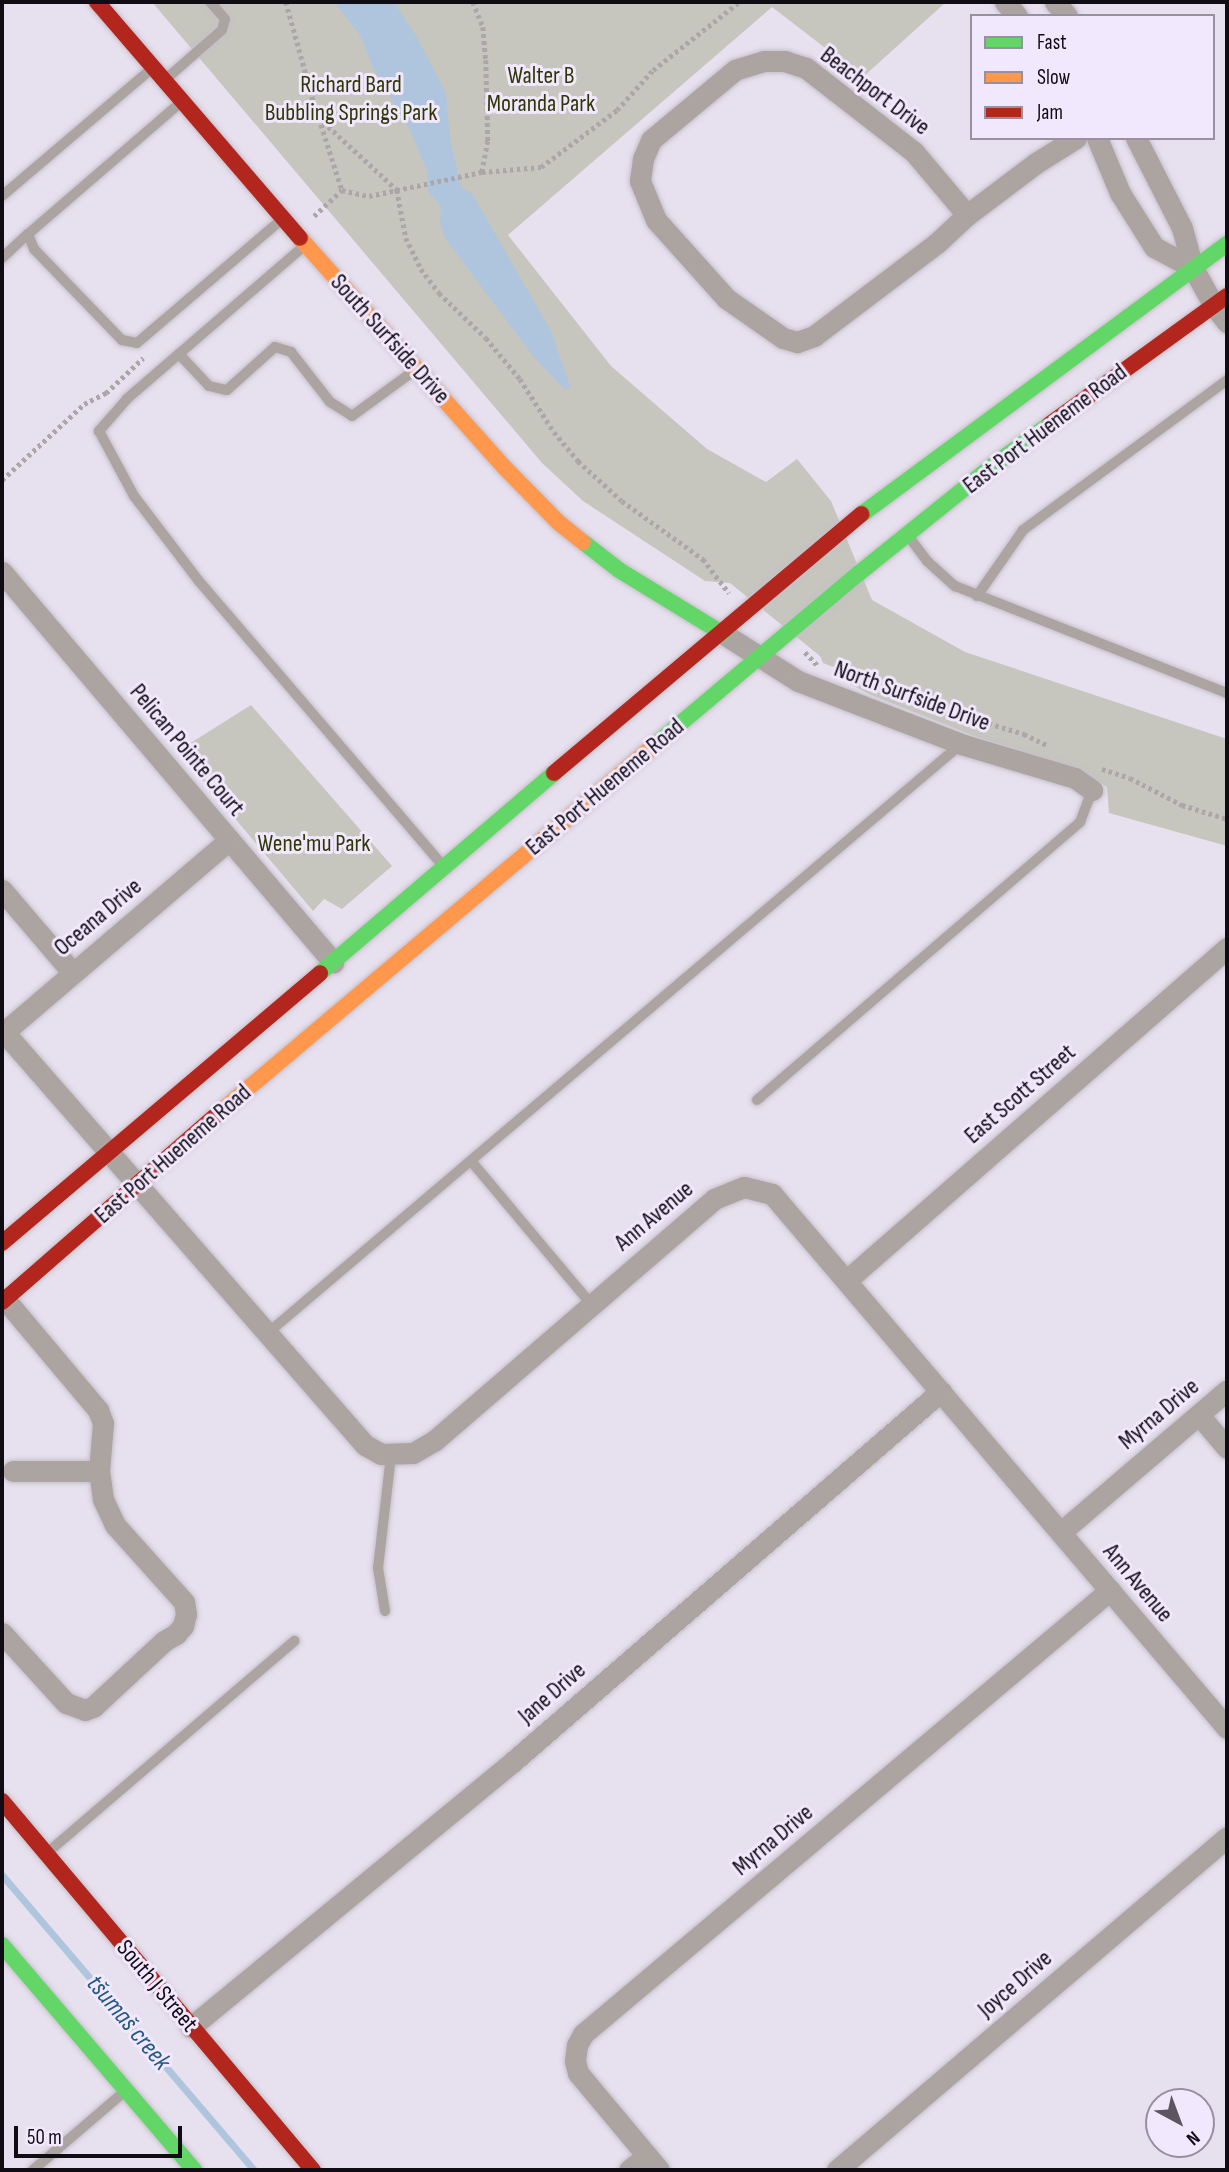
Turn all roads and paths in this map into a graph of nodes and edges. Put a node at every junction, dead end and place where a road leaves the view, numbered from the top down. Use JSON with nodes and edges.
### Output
{"nodes":[{"id":1,"x":97,"y":2,"type":"edge"},
{"id":2,"x":210,"y":2,"type":"edge"},
{"id":3,"x":286,"y":2,"type":"edge"},
{"id":4,"x":473,"y":2,"type":"edge"},
{"id":5,"x":739,"y":2,"type":"edge"},
{"id":6,"x":153,"y":67,"type":"junction"},
{"id":7,"x":163,"y":80,"type":"junction"},
{"id":8,"x":182,"y":102,"type":"junction"},
{"id":9,"x":318,"y":117,"type":"junction"},
{"id":10,"x":1073,"y":140,"type":"edge"},
{"id":11,"x":1098,"y":140,"type":"edge"},
{"id":12,"x":1137,"y":140,"type":"edge"},
{"id":13,"x":482,"y":172,"type":"junction"},
{"id":14,"x":342,"y":190,"type":"junction"},
{"id":15,"x":397,"y":190,"type":"junction"},
{"id":16,"x":2,"y":197,"type":"edge"},
{"id":17,"x":320,"y":210,"type":"dead end"},
{"id":18,"x":967,"y":215,"type":"junction"},
{"id":19,"x":283,"y":218,"type":"junction"},
{"id":20,"x":28,"y":234,"type":"junction"},
{"id":21,"x":1227,"y":244,"type":"edge"},
{"id":22,"x":306,"y":245,"type":"junction"},
{"id":23,"x":2,"y":258,"type":"edge"},
{"id":24,"x":1193,"y":268,"type":"junction"},
{"id":25,"x":1220,"y":301,"type":"edge"},
{"id":26,"x":1227,"y":322,"type":"edge"},
{"id":27,"x":178,"y":354,"type":"junction"},
{"id":28,"x":144,"y":357,"type":"dead end"},
{"id":29,"x":417,"y":369,"type":"junction"},
{"id":30,"x":1227,"y":380,"type":"edge"},
{"id":31,"x":2,"y":480,"type":"edge"},
{"id":32,"x":907,"y":535,"type":"junction"},
{"id":33,"x":2,"y":572,"type":"edge"},
{"id":34,"x":727,"y":592,"type":"dead end"},
{"id":35,"x":977,"y":596,"type":"junction"},
{"id":36,"x":722,"y":633,"type":"junction"},
{"id":37,"x":758,"y":657,"type":"junction"},
{"id":38,"x":1227,"y":693,"type":"edge"},
{"id":39,"x":961,"y":744,"type":"junction"},
{"id":40,"x":1092,"y":790,"type":"joint"},
{"id":41,"x":229,"y":840,"type":"junction"},
{"id":42,"x":444,"y":867,"type":"junction"},
{"id":43,"x":2,"y":890,"type":"edge"},
{"id":44,"x":1227,"y":948,"type":"edge"},
{"id":45,"x":333,"y":962,"type":"junction"},
{"id":46,"x":73,"y":972,"type":"junction"},
{"id":47,"x":3,"y":1033,"type":"edge"},
{"id":48,"x":757,"y":1100,"type":"dead end"},
{"id":49,"x":111,"y":1150,"type":"junction"},
{"id":50,"x":471,"y":1161,"type":"junction"},
{"id":51,"x":138,"y":1181,"type":"junction"},
{"id":52,"x":2,"y":1243,"type":"edge"},
{"id":53,"x":847,"y":1280,"type":"junction"},
{"id":54,"x":3,"y":1300,"type":"edge"},
{"id":55,"x":592,"y":1305,"type":"junction"},
{"id":56,"x":269,"y":1332,"type":"junction"},
{"id":57,"x":1227,"y":1390,"type":"edge"},
{"id":58,"x":941,"y":1391,"type":"junction"},
{"id":59,"x":1199,"y":1415,"type":"junction"},
{"id":60,"x":1227,"y":1448,"type":"edge"},
{"id":61,"x":391,"y":1455,"type":"junction"},
{"id":62,"x":13,"y":1471,"type":"dead end"},
{"id":63,"x":99,"y":1471,"type":"junction"},
{"id":64,"x":1061,"y":1532,"type":"junction"},
{"id":65,"x":1110,"y":1590,"type":"junction"},
{"id":66,"x":385,"y":1611,"type":"dead end"},
{"id":67,"x":2,"y":1633,"type":"edge"},
{"id":68,"x":294,"y":1641,"type":"dead end"},
{"id":69,"x":1227,"y":1728,"type":"edge"},
{"id":70,"x":2,"y":1801,"type":"edge"},
{"id":71,"x":1227,"y":1837,"type":"edge"},
{"id":72,"x":47,"y":1853,"type":"junction"},
{"id":73,"x":2,"y":1945,"type":"edge"},
{"id":74,"x":191,"y":2027,"type":"junction"},
{"id":75,"x":127,"y":2090,"type":"junction"},
{"id":76,"x":653,"y":2163,"type":"edge"},
{"id":77,"x":33,"y":2170,"type":"edge"},
{"id":78,"x":194,"y":2170,"type":"edge"},
{"id":79,"x":313,"y":2170,"type":"edge"},
{"id":80,"x":629,"y":2170,"type":"edge"},
{"id":81,"x":837,"y":2170,"type":"edge"}],
"edges":[{"from":1,"to":6,"type":"main road","name":"South Surfside Drive"},
{"from":2,"to":7,"type":"lane"},
{"from":3,"to":9,"type":"path"},
{"from":4,"to":13,"type":"path"},
{"from":5,"to":13,"type":"path"},
{"from":6,"to":7,"type":"main road","name":"South Surfside Drive"},
{"from":6,"to":16,"type":"lane"},
{"from":7,"to":8,"type":"main road","name":"South Surfside Drive"},
{"from":8,"to":19,"type":"main road","name":"South Surfside Drive"},
{"from":8,"to":20,"type":"lane"},
{"from":9,"to":14,"type":"path"},
{"from":9,"to":15,"type":"path"},
{"from":10,"to":18,"type":"street","name":"Beachport Drive"},
{"from":11,"to":24,"type":"street"},
{"from":12,"to":24,"type":"street"},
{"from":13,"to":15,"type":"path"},
{"from":14,"to":15,"type":"path"},
{"from":14,"to":17,"type":"path"},
{"from":15,"to":34,"type":"path"},
{"from":18,"to":18,"type":"street","name":"Beachport Drive"},
{"from":19,"to":20,"type":"lane"},
{"from":19,"to":22,"type":"main road","name":"South Surfside Drive"},
{"from":20,"to":23,"type":"lane"},
{"from":21,"to":24,"type":"main road","name":"East Port Hueneme Road"},
{"from":22,"to":27,"type":"lane"},
{"from":22,"to":29,"type":"main road","name":"South Surfside Drive"},
{"from":24,"to":25,"type":"street"},
{"from":24,"to":36,"type":"main road","name":"East Port Hueneme Road"},
{"from":25,"to":26,"type":"street"},
{"from":25,"to":32,"type":"main road","name":"East Port Hueneme Road"},
{"from":27,"to":29,"type":"lane"},
{"from":27,"to":42,"type":"lane"},
{"from":28,"to":31,"type":"path"},
{"from":29,"to":36,"type":"main road","name":"South Surfside Drive"},
{"from":30,"to":35,"type":"lane"},
{"from":32,"to":35,"type":"lane"},
{"from":32,"to":37,"type":"main road","name":"East Port Hueneme Road"},
{"from":33,"to":41,"type":"street","name":"Pelican Pointe Court"},
{"from":35,"to":38,"type":"lane"},
{"from":36,"to":37,"type":"street","name":"North Surfside Drive"},
{"from":36,"to":42,"type":"main road","name":"East Port Hueneme Road"},
{"from":37,"to":39,"type":"street","name":"North Surfside Drive"},
{"from":37,"to":51,"type":"main road","name":"East Port Hueneme Road"},
{"from":39,"to":40,"type":"street","name":"North Surfside Drive"},
{"from":39,"to":50,"type":"lane"},
{"from":40,"to":48,"type":"lane"},
{"from":41,"to":45,"type":"street","name":"Pelican Pointe Court"},
{"from":41,"to":46,"type":"street","name":"Oceana Drive"},
{"from":42,"to":45,"type":"main road","name":"East Port Hueneme Road"},
{"from":43,"to":46,"type":"street"},
{"from":44,"to":53,"type":"street","name":"East Scott Street"},
{"from":45,"to":49,"type":"main road","name":"East Port Hueneme Road"},
{"from":46,"to":47,"type":"street","name":"Oceana Drive"},
{"from":47,"to":49,"type":"street"},
{"from":49,"to":51,"type":"street"},
{"from":49,"to":52,"type":"main road","name":"East Port Hueneme Road"},
{"from":50,"to":55,"type":"lane"},
{"from":50,"to":56,"type":"lane"},
{"from":51,"to":54,"type":"main road","name":"East Port Hueneme Road"},
{"from":51,"to":56,"type":"street"},
{"from":53,"to":55,"type":"street","name":"Ann Avenue"},
{"from":53,"to":58,"type":"street","name":"Ann Avenue"},
{"from":54,"to":63,"type":"street"},
{"from":55,"to":61,"type":"street","name":"Ann Avenue"},
{"from":56,"to":61,"type":"street"},
{"from":57,"to":59,"type":"street","name":"Myrna Drive"},
{"from":58,"to":64,"type":"street","name":"Ann Avenue"},
{"from":58,"to":74,"type":"street","name":"Jane Drive"},
{"from":59,"to":60,"type":"street"},
{"from":59,"to":64,"type":"street","name":"Myrna Drive"},
{"from":61,"to":66,"type":"lane"},
{"from":62,"to":63,"type":"street"},
{"from":63,"to":67,"type":"street"},
{"from":64,"to":65,"type":"street","name":"Ann Avenue"},
{"from":65,"to":69,"type":"street","name":"Ann Avenue"},
{"from":65,"to":76,"type":"street","name":"Myrna Drive"},
{"from":68,"to":72,"type":"lane"},
{"from":70,"to":72,"type":"main road","name":"South J Street"},
{"from":71,"to":81,"type":"street","name":"Joyce Drive"},
{"from":72,"to":74,"type":"main road","name":"South J Street"},
{"from":73,"to":75,"type":"main road"},
{"from":74,"to":79,"type":"main road","name":"South J Street"},
{"from":75,"to":77,"type":"lane"},
{"from":75,"to":78,"type":"main road"},
{"from":76,"to":80,"type":"street"}]}
